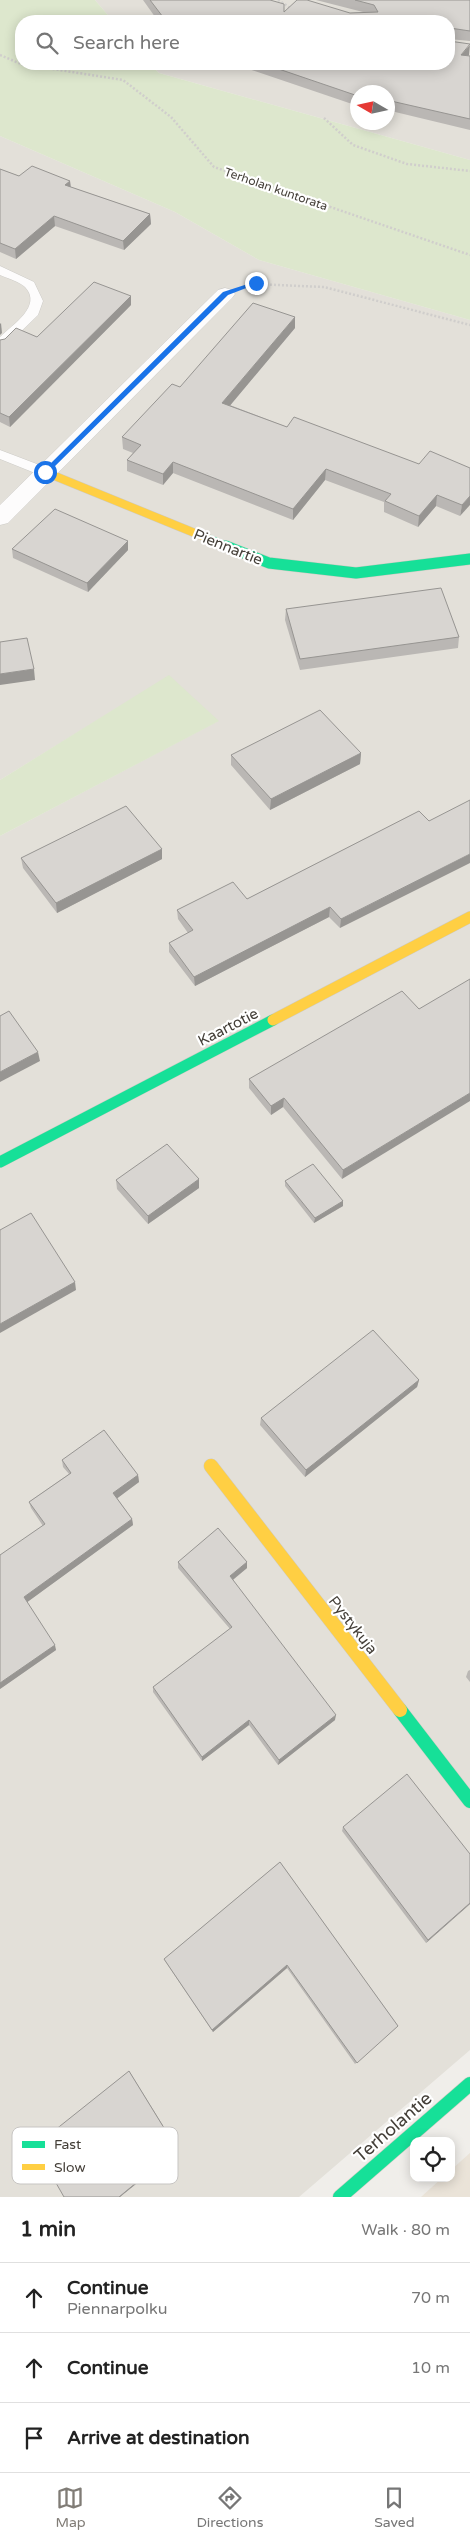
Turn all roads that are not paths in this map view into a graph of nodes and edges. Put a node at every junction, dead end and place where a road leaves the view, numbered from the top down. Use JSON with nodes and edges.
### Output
{"nodes":[{"id":1,"x":0,"y":270,"type":"edge"},
{"id":2,"x":226,"y":294,"type":"road end"},
{"id":3,"x":0,"y":344,"type":"edge"},
{"id":4,"x":0,"y":454,"type":"edge"},
{"id":5,"x":45,"y":472,"type":"junction"},
{"id":6,"x":0,"y":518,"type":"edge"},
{"id":7,"x":470,"y":559,"type":"edge"},
{"id":8,"x":470,"y":917,"type":"edge"},
{"id":9,"x":0,"y":1162,"type":"edge"},
{"id":10,"x":211,"y":1466,"type":"dead end"},
{"id":11,"x":470,"y":1801,"type":"edge"},
{"id":12,"x":470,"y":2084,"type":"edge"},
{"id":13,"x":340,"y":2197,"type":"edge"}],
"edges":[{"from":1,"to":3,"type":"lane"},
{"from":2,"to":5,"type":"street"},
{"from":4,"to":5,"type":"lane","name":"Piennartie"},
{"from":5,"to":6,"type":"street"},
{"from":5,"to":7,"type":"street","name":"Piennartie"},
{"from":8,"to":9,"type":"street","name":"Kaartotie"},
{"from":10,"to":11,"type":"street","name":"Pystykuja"},
{"from":12,"to":13,"type":"street","name":"Terholantie"}]}
